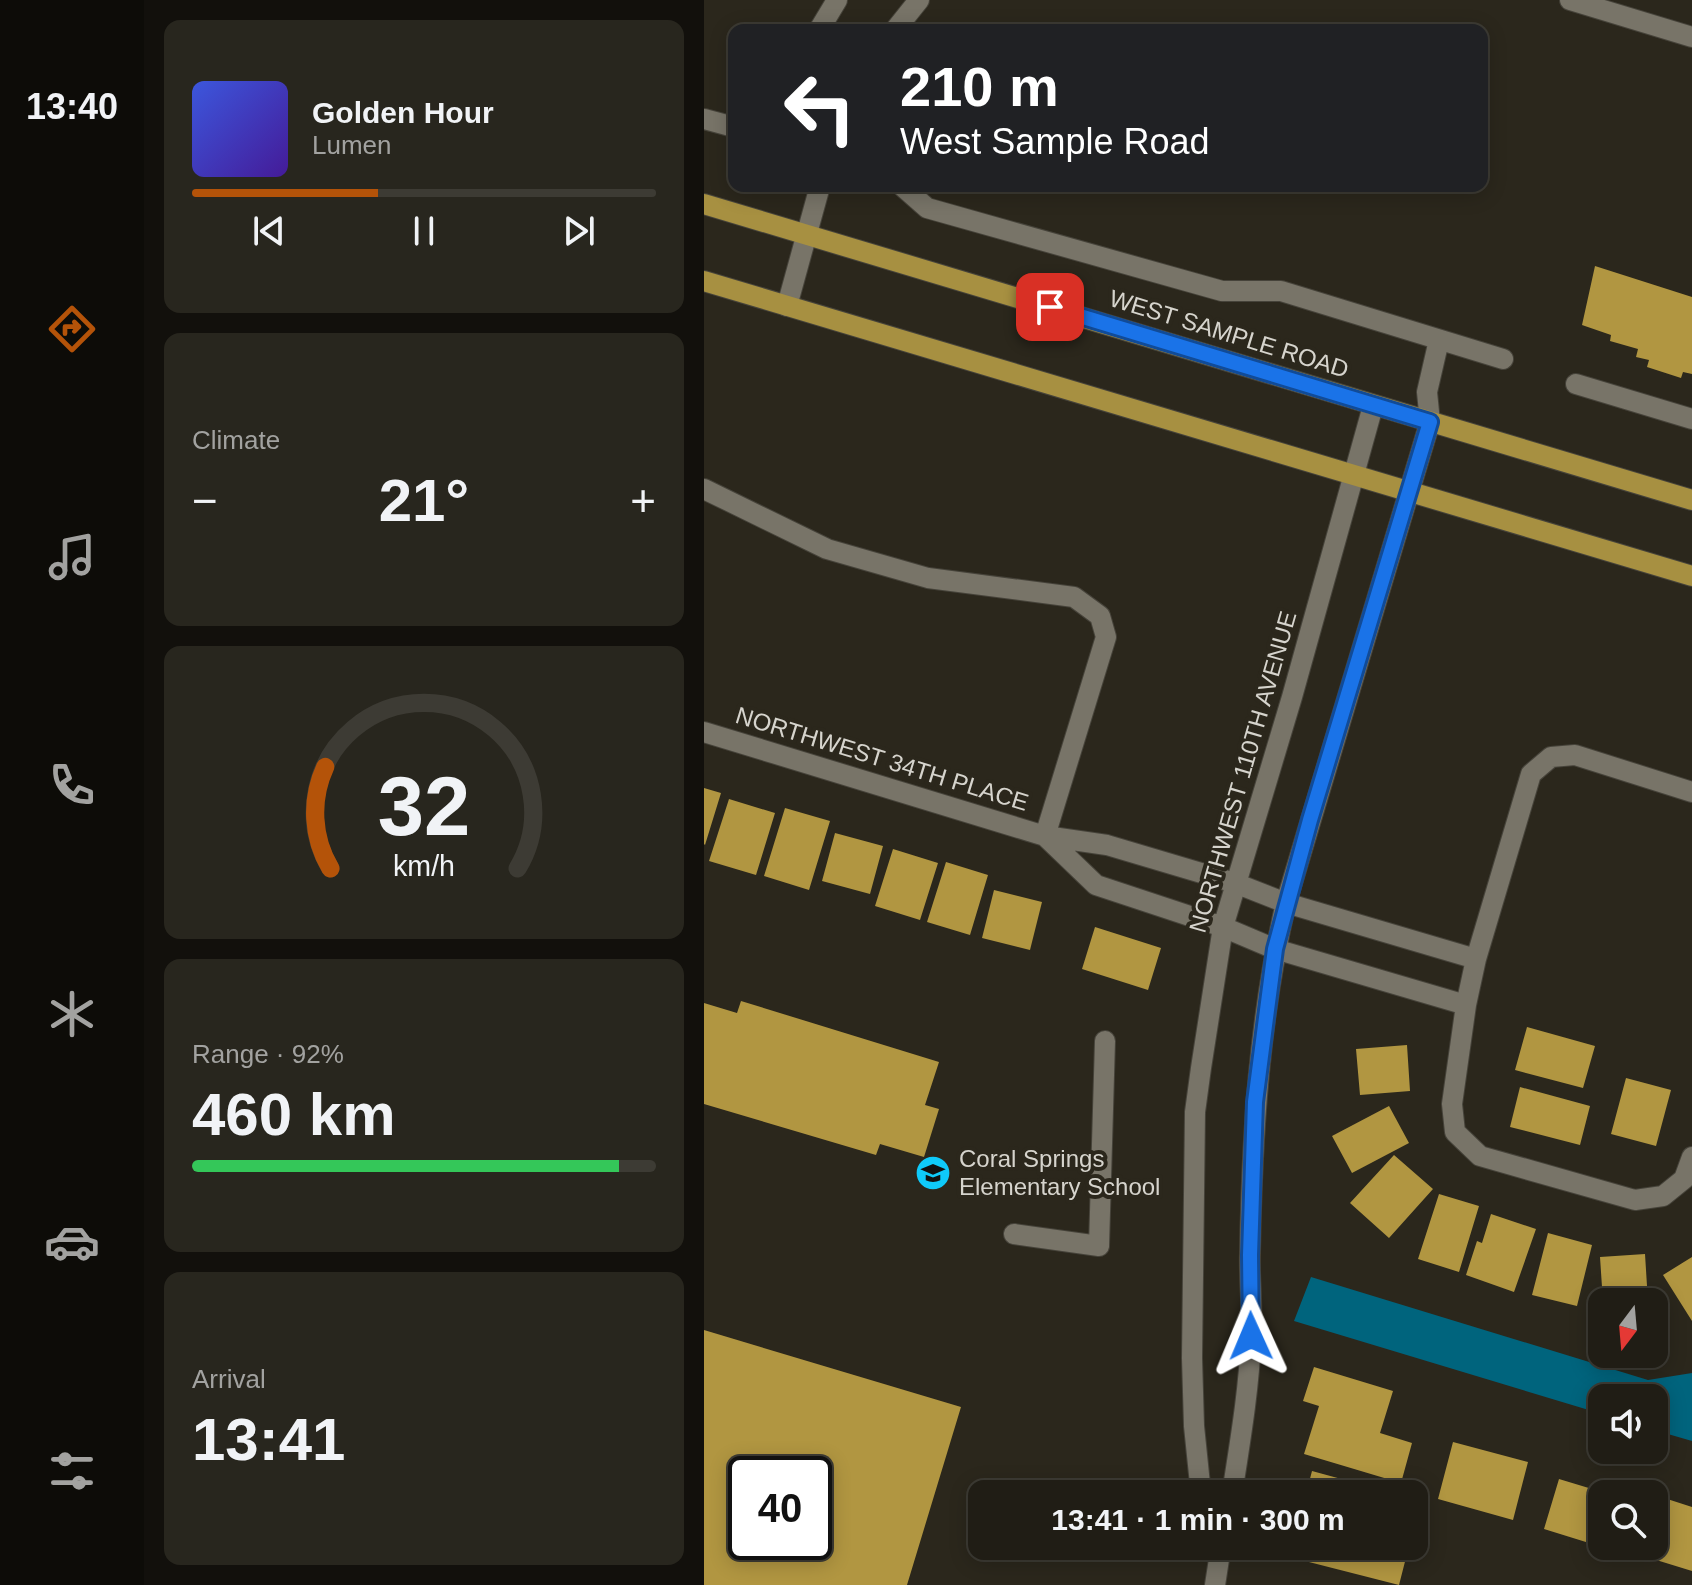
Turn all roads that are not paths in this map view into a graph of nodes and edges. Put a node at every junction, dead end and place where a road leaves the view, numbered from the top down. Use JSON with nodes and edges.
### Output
{"nodes":[{"id":1,"x":837,"y":0,"type":"edge"},
{"id":2,"x":1570,"y":0,"type":"edge"},
{"id":3,"x":915,"y":2,"type":"edge"},
{"id":4,"x":823,"y":24,"type":"edge"},
{"id":5,"x":899,"y":24,"type":"edge"},
{"id":6,"x":1692,"y":37,"type":"edge"},
{"id":7,"x":704,"y":119,"type":"edge"},
{"id":8,"x":728,"y":125,"type":"edge"},
{"id":9,"x":818,"y":192,"type":"edge"},
{"id":10,"x":909,"y":192,"type":"edge"},
{"id":11,"x":704,"y":204,"type":"edge"},
{"id":12,"x":806,"y":234,"type":"junction"},
{"id":13,"x":704,"y":281,"type":"edge"},
{"id":14,"x":787,"y":306,"type":"junction"},
{"id":15,"x":1439,"y":340,"type":"junction"},
{"id":16,"x":1503,"y":359,"type":"dead end"},
{"id":17,"x":1576,"y":384,"type":"dead end"},
{"id":18,"x":1373,"y":406,"type":"junction"},
{"id":19,"x":1692,"y":419,"type":"edge"},
{"id":20,"x":1430,"y":422,"type":"junction"},
{"id":21,"x":1354,"y":477,"type":"junction"},
{"id":22,"x":704,"y":489,"type":"edge"},
{"id":23,"x":1411,"y":493,"type":"junction"},
{"id":24,"x":1691,"y":500,"type":"edge"},
{"id":25,"x":1692,"y":576,"type":"edge"},
{"id":26,"x":704,"y":732,"type":"edge"},
{"id":27,"x":1692,"y":792,"type":"edge"},
{"id":28,"x":1045,"y":836,"type":"junction"},
{"id":29,"x":1235,"y":883,"type":"junction"},
{"id":30,"x":1286,"y":903,"type":"junction"},
{"id":31,"x":1223,"y":927,"type":"junction"},
{"id":32,"x":1275,"y":949,"type":"junction"},
{"id":33,"x":1476,"y":959,"type":"junction"},
{"id":34,"x":1466,"y":1005,"type":"junction"},
{"id":35,"x":1105,"y":1041,"type":"dead end"},
{"id":36,"x":1692,"y":1157,"type":"edge"},
{"id":37,"x":1014,"y":1234,"type":"dead end"},
{"id":38,"x":1200,"y":1480,"type":"edge"},
{"id":39,"x":1234,"y":1480,"type":"edge"}],
"edges":[{"from":1,"to":4,"type":"street"},
{"from":2,"to":6,"type":"street"},
{"from":3,"to":5,"type":"street"},
{"from":7,"to":8,"type":"street"},
{"from":9,"to":12,"type":"street"},
{"from":10,"to":15,"type":"street"},
{"from":11,"to":12,"type":"main road","name":"WEST SAMPLE ROAD"},
{"from":12,"to":14,"type":"street"},
{"from":12,"to":18,"type":"main road","name":"WEST SAMPLE ROAD"},
{"from":13,"to":14,"type":"main road"},
{"from":14,"to":21,"type":"main road"},
{"from":15,"to":16,"type":"street"},
{"from":15,"to":20,"type":"street"},
{"from":17,"to":19,"type":"street"},
{"from":18,"to":20,"type":"main road","name":"WEST SAMPLE ROAD"},
{"from":18,"to":21,"type":"street","name":"NORTHWEST 110TH AVENUE"},
{"from":20,"to":23,"type":"street"},
{"from":20,"to":24,"type":"main road","name":"WEST SAMPLE ROAD"},
{"from":21,"to":23,"type":"main road"},
{"from":21,"to":29,"type":"street","name":"NORTHWEST 110TH AVENUE"},
{"from":22,"to":28,"type":"street"},
{"from":23,"to":25,"type":"main road"},
{"from":23,"to":30,"type":"street"},
{"from":26,"to":28,"type":"street","name":"NORTHWEST 34TH PLACE"},
{"from":27,"to":33,"type":"street"},
{"from":28,"to":29,"type":"street","name":"NORTHWEST 34TH PLACE"},
{"from":28,"to":31,"type":"street","name":"NORTHWEST 34TH PLACE"},
{"from":29,"to":30,"type":"street","name":"NORTHWEST 34TH PLACE"},
{"from":29,"to":31,"type":"street","name":"NORTHWEST 110TH AVENUE"},
{"from":30,"to":32,"type":"street"},
{"from":30,"to":33,"type":"street","name":"NORTHWEST 34TH PLACE"},
{"from":31,"to":32,"type":"street","name":"NORTHWEST 34TH PLACE"},
{"from":31,"to":38,"type":"street","name":"NORTHWEST 110TH AVENUE"},
{"from":32,"to":34,"type":"street","name":"NORTHWEST 34TH PLACE"},
{"from":32,"to":39,"type":"street"},
{"from":33,"to":34,"type":"street"},
{"from":34,"to":36,"type":"street"},
{"from":35,"to":37,"type":"street"}]}
